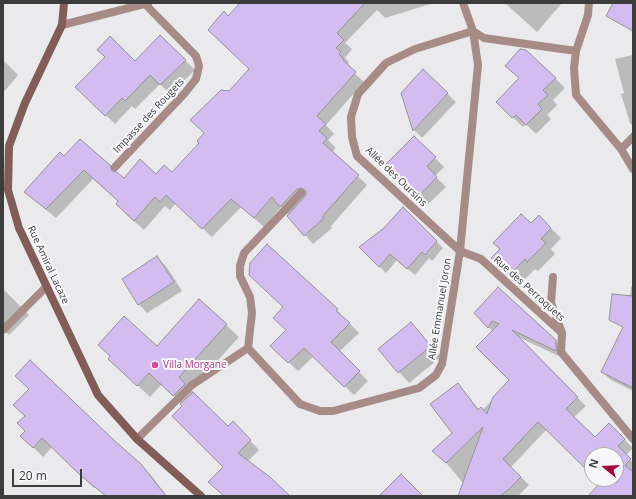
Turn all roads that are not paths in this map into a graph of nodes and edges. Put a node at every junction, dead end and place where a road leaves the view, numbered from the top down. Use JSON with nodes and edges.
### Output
{"nodes":[{"id":1,"x":64,"y":3,"type":"edge"},
{"id":2,"x":463,"y":3,"type":"edge"},
{"id":3,"x":589,"y":3,"type":"edge"},
{"id":4,"x":147,"y":4,"type":"edge"},
{"id":5,"x":62,"y":25,"type":"junction"},
{"id":6,"x":473,"y":31,"type":"junction"},
{"id":7,"x":576,"y":51,"type":"junction"},
{"id":8,"x":633,"y":137,"type":"edge"},
{"id":9,"x":621,"y":149,"type":"junction"},
{"id":10,"x":115,"y":167,"type":"dead end"},
{"id":11,"x":633,"y":169,"type":"edge"},
{"id":12,"x":301,"y":192,"type":"dead end"},
{"id":13,"x":460,"y":251,"type":"junction"},
{"id":14,"x":553,"y":277,"type":"dead end"},
{"id":15,"x":46,"y":287,"type":"junction"},
{"id":16,"x":3,"y":330,"type":"edge"},
{"id":17,"x":562,"y":333,"type":"junction"},
{"id":18,"x":248,"y":348,"type":"junction"},
{"id":19,"x":137,"y":439,"type":"junction"},
{"id":20,"x":633,"y":439,"type":"edge"},
{"id":21,"x":201,"y":496,"type":"edge"}],
"edges":[{"from":1,"to":5,"type":"street","name":"Rue Amiral Lacaze"},
{"from":2,"to":6,"type":"street","name":"Allée Emmanuel Joron"},
{"from":3,"to":7,"type":"street"},
{"from":4,"to":5,"type":"street"},
{"from":4,"to":10,"type":"street","name":"Impasse des Rougets"},
{"from":5,"to":15,"type":"street","name":"Rue Amiral Lacaze"},
{"from":6,"to":7,"type":"street"},
{"from":6,"to":13,"type":"street","name":"Allée Emmanuel Joron"},
{"from":6,"to":13,"type":"street","name":"Allée des Oursins"},
{"from":7,"to":9,"type":"street"},
{"from":8,"to":9,"type":"street"},
{"from":9,"to":11,"type":"street"},
{"from":12,"to":18,"type":"street"},
{"from":13,"to":17,"type":"street","name":"Rue des Perroquets"},
{"from":13,"to":18,"type":"street","name":"Allée Emmanuel Joron"},
{"from":14,"to":17,"type":"street","name":"Rue des Perroquets"},
{"from":15,"to":16,"type":"street"},
{"from":15,"to":19,"type":"street","name":"Rue Amiral Lacaze"},
{"from":17,"to":20,"type":"street","name":"Rue des Perroquets"},
{"from":18,"to":19,"type":"street"},
{"from":19,"to":21,"type":"street","name":"Rue Amiral Lacaze"}]}
